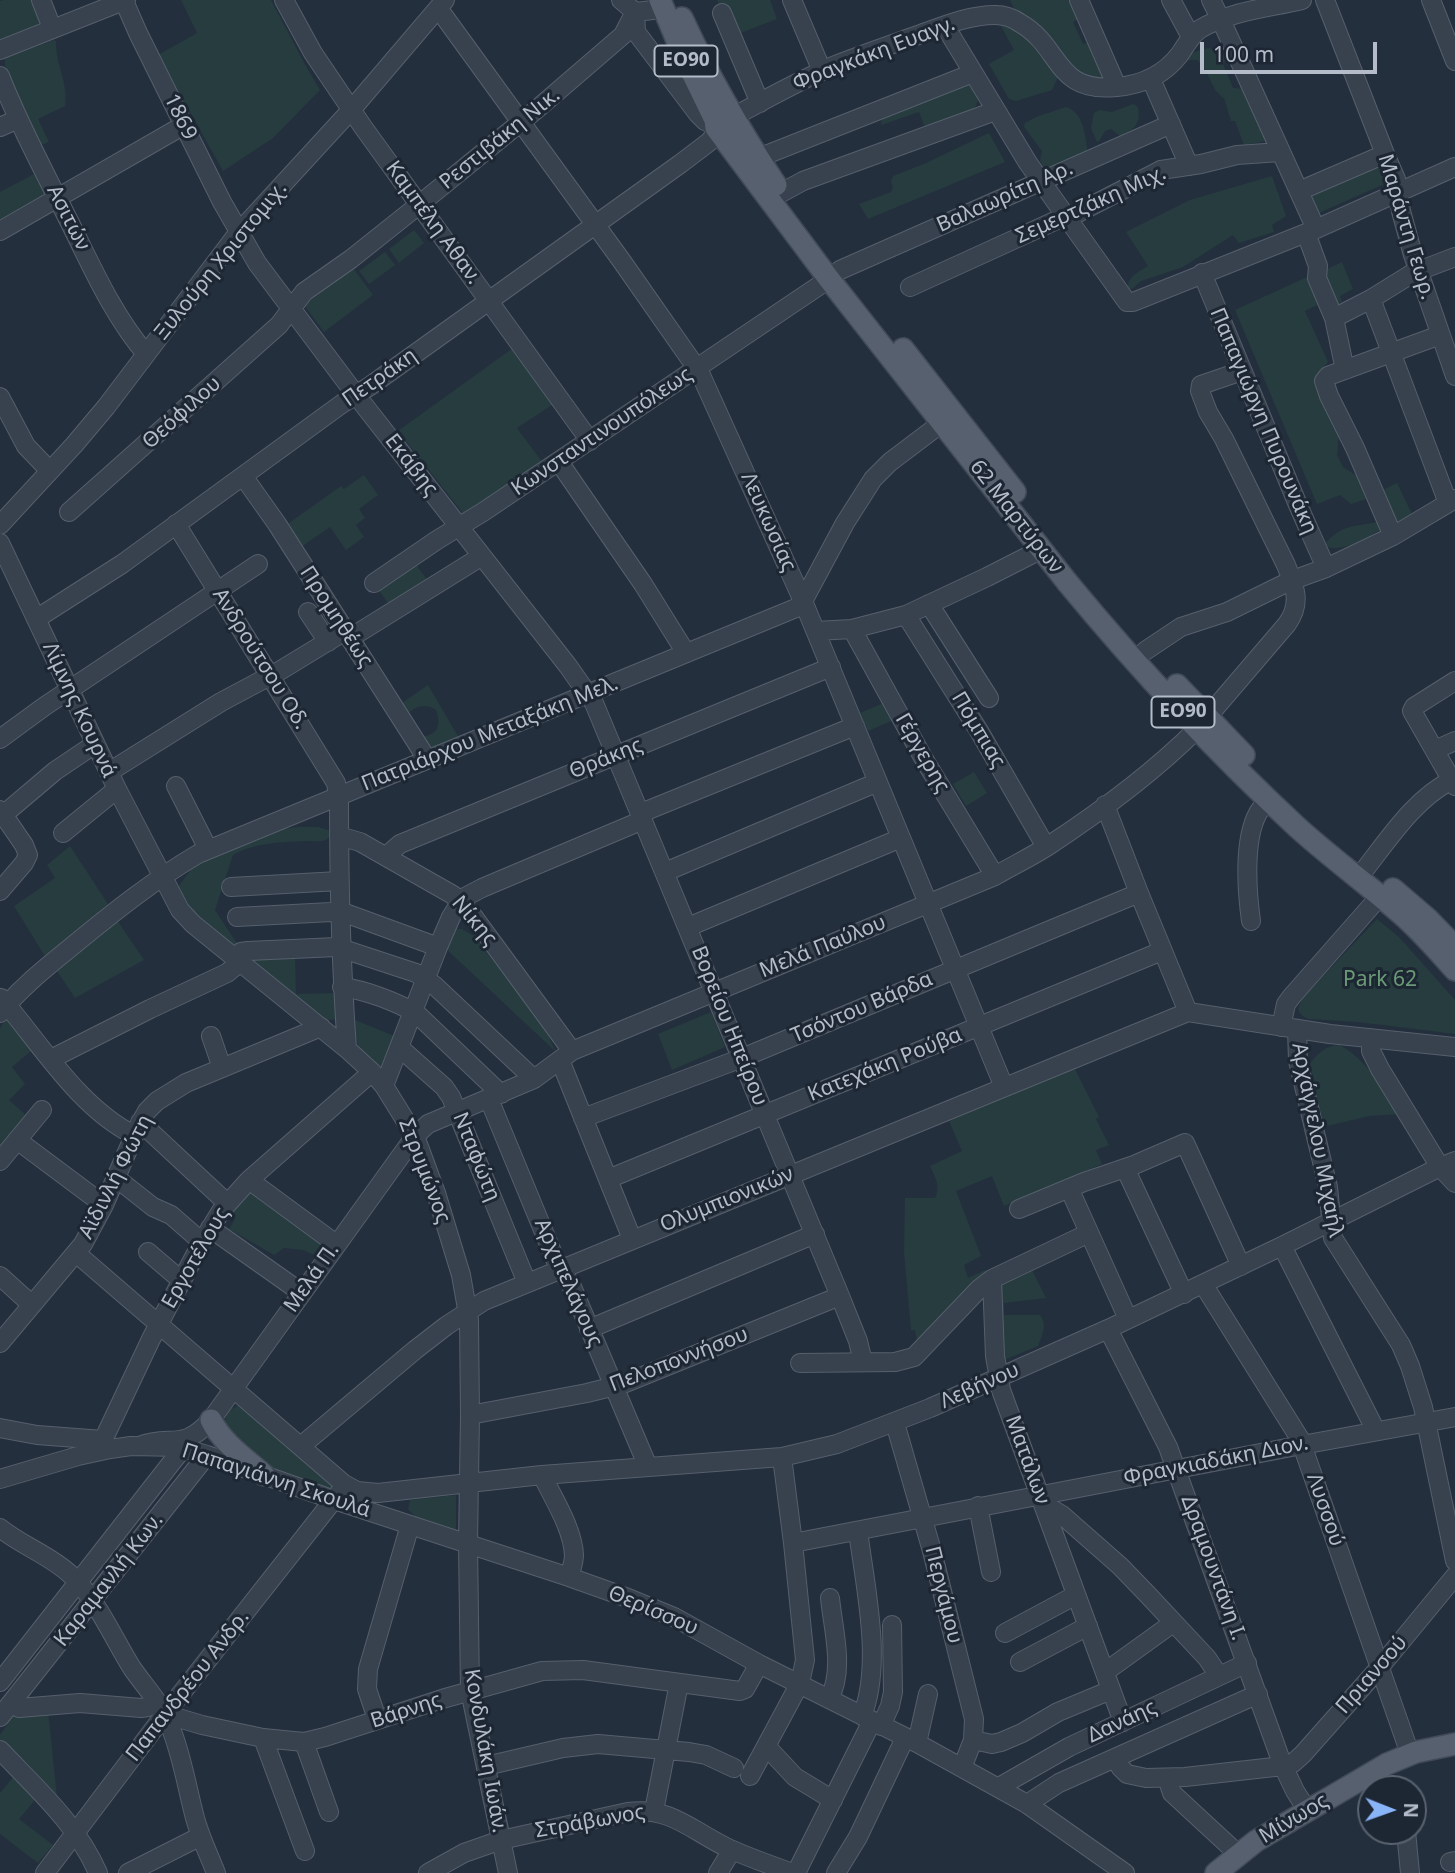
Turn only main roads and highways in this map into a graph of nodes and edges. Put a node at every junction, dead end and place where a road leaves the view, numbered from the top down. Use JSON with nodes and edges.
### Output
{"nodes":[{"id":1,"x":666,"y":2,"type":"edge"},
{"id":2,"x":724,"y":123,"type":"junction"},
{"id":3,"x":834,"y":275,"type":"junction"},
{"id":4,"x":948,"y":419,"type":"junction"},
{"id":5,"x":1203,"y":723,"type":"junction"},
{"id":6,"x":1362,"y":873,"type":"junction"},
{"id":7,"x":1455,"y":947,"type":"edge"},
{"id":8,"x":1455,"y":970,"type":"edge"},
{"id":9,"x":211,"y":1420,"type":"road end"},
{"id":10,"x":264,"y":1475,"type":"road end"},
{"id":11,"x":1455,"y":1744,"type":"edge"},
{"id":12,"x":1455,"y":1757,"type":"edge"},
{"id":13,"x":1236,"y":1864,"type":"edge"},
{"id":14,"x":1216,"y":1873,"type":"edge"}],
"edges":[{"from":1,"to":2,"type":"main road","name":"62 Μαρτύρων","number":"ΕΟ90"},
{"from":2,"to":3,"type":"main road","name":"62 Μαρτύρων","number":"ΕΟ90"},
{"from":2,"to":3,"type":"main road","name":"62 Μαρτύρων","number":"ΕΟ90"},
{"from":3,"to":4,"type":"main road","name":"62 Μαρτύρων","number":"ΕΟ90"},
{"from":4,"to":5,"type":"main road","name":"62 Μαρτύρων","number":"ΕΟ90"},
{"from":4,"to":5,"type":"main road","name":"62 Μαρτύρων","number":"ΕΟ90"},
{"from":5,"to":6,"type":"main road","name":"62 Μαρτύρων","number":"ΕΟ90"},
{"from":5,"to":6,"type":"main road","name":"62 Μαρτύρων","number":"ΕΟ90"},
{"from":6,"to":7,"type":"main road","name":"62 Μαρτύρων","number":"ΕΟ90"},
{"from":6,"to":8,"type":"main road","name":"62 Μαρτύρων","number":"ΕΟ90"},
{"from":9,"to":10,"type":"main road"},
{"from":11,"to":13,"type":"main road","name":"Μίνωος"},
{"from":12,"to":13,"type":"main road","name":"Μίνωος"},
{"from":13,"to":14,"type":"main road","name":"Μίνωος"}]}
